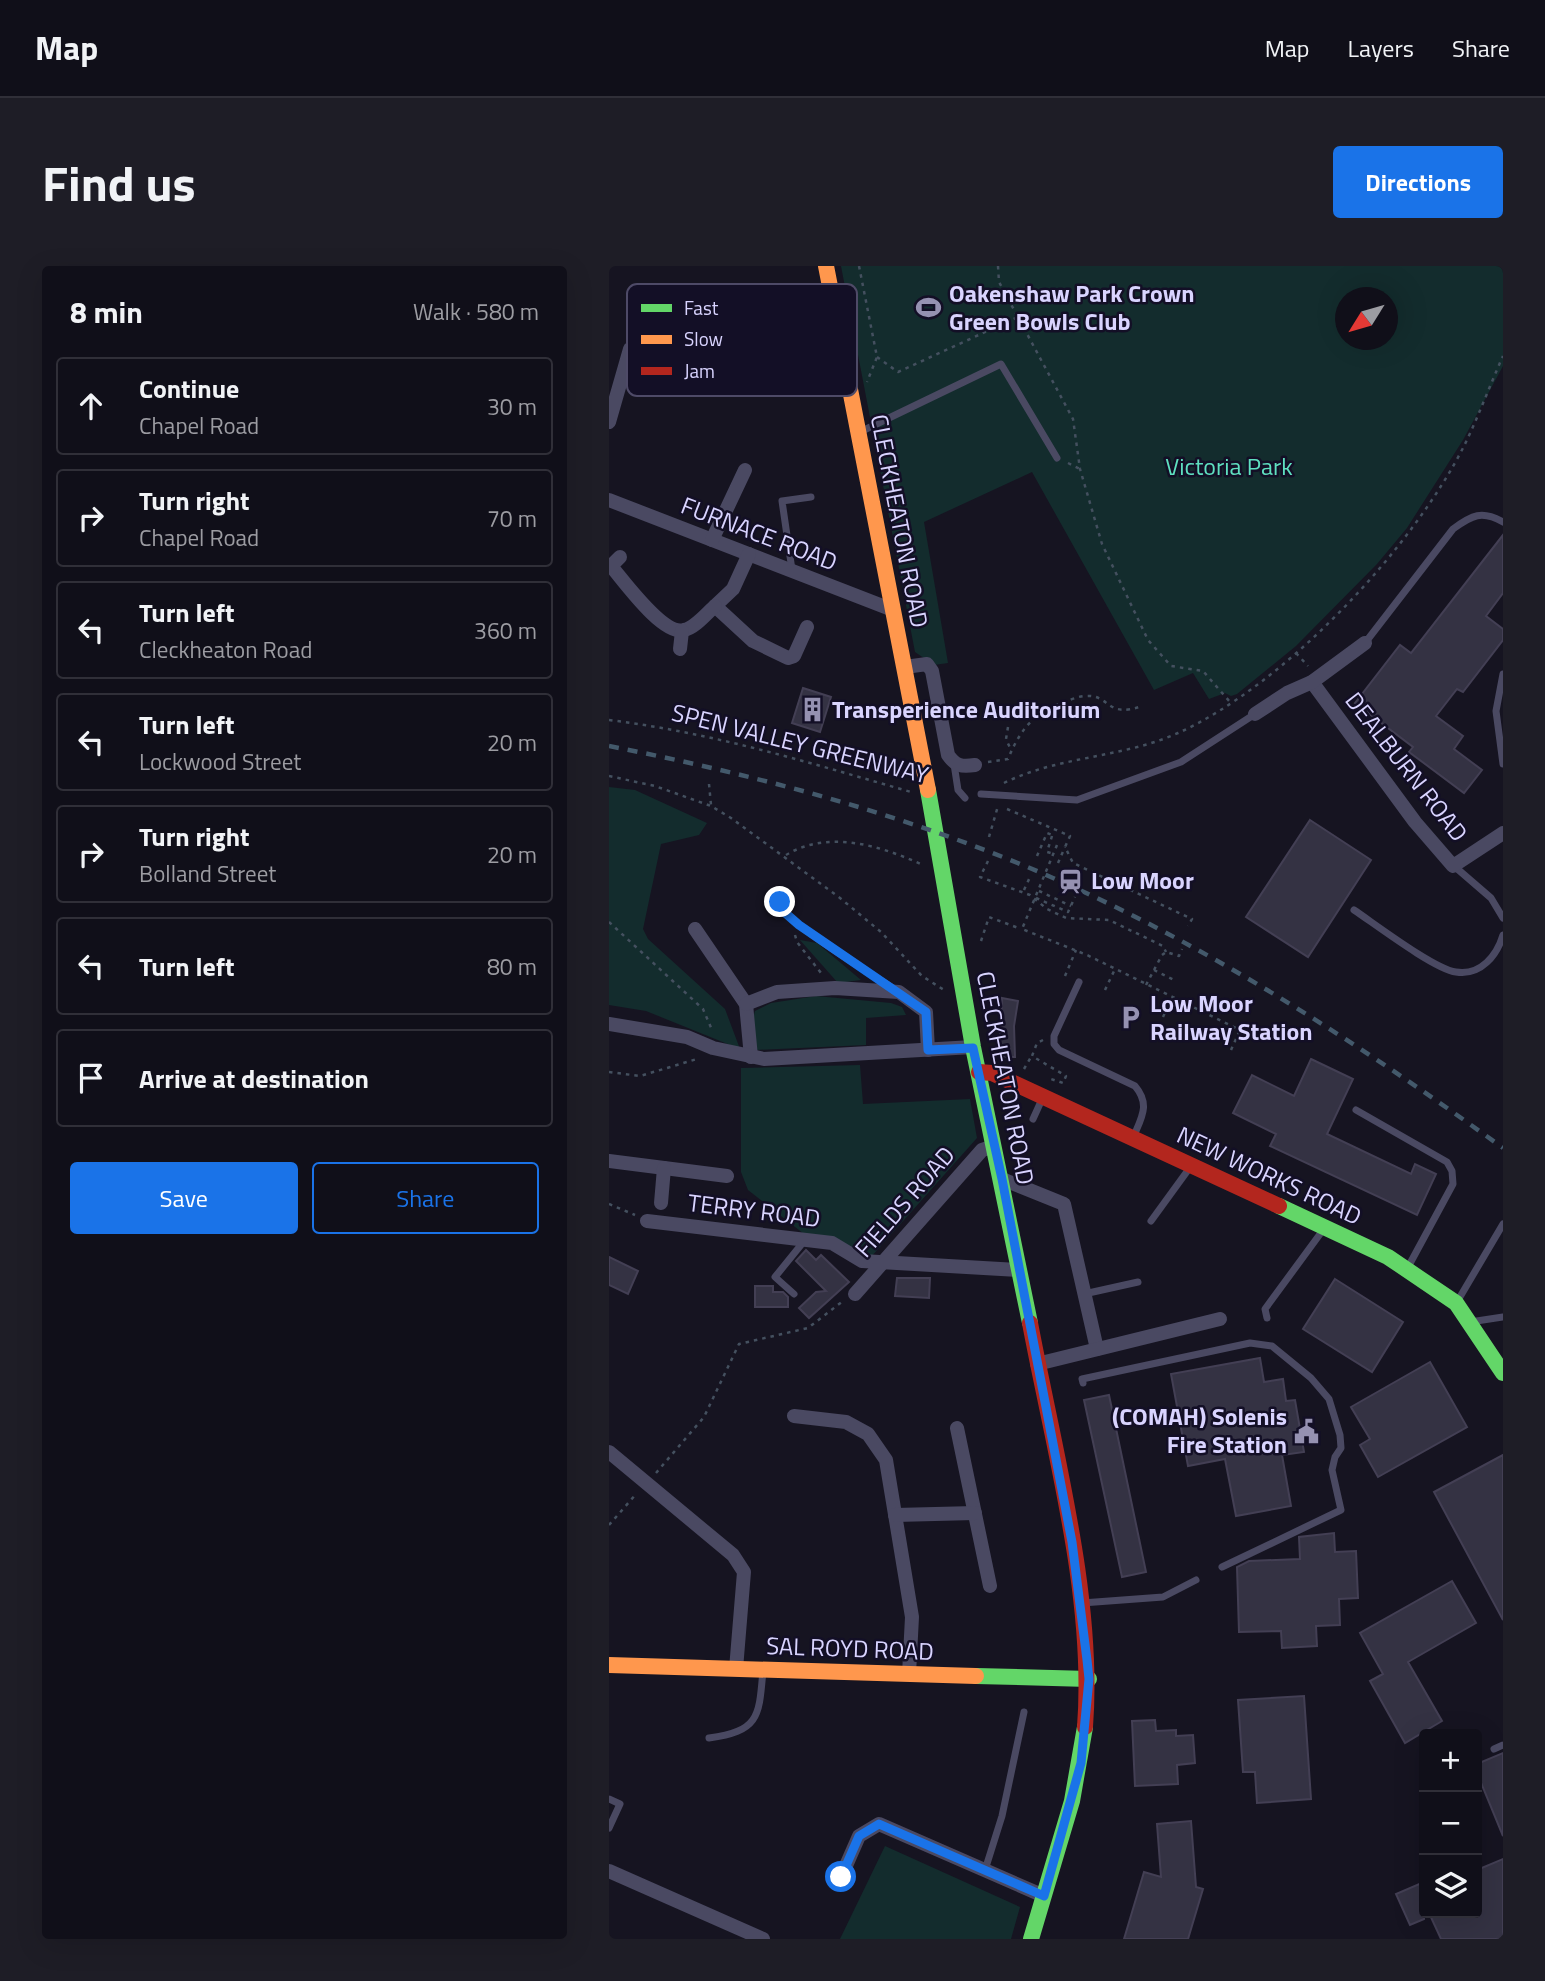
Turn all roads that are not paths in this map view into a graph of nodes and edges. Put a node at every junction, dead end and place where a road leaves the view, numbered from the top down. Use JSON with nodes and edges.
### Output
{"nodes":[{"id":1,"x":825,"y":266,"type":"edge"},
{"id":2,"x":829,"y":284,"type":"edge"},
{"id":3,"x":627,"y":359,"type":"edge"},
{"id":4,"x":851,"y":396,"type":"edge"},
{"id":5,"x":609,"y":422,"type":"edge"},
{"id":6,"x":858,"y":433,"type":"junction"},
{"id":7,"x":1057,"y":458,"type":"road end"},
{"id":8,"x":745,"y":470,"type":"dead end"},
{"id":9,"x":811,"y":497,"type":"dead end"},
{"id":10,"x":609,"y":500,"type":"edge"},
{"id":11,"x":1503,"y":522,"type":"edge"},
{"id":12,"x":712,"y":540,"type":"junction"},
{"id":13,"x":749,"y":554,"type":"junction"},
{"id":14,"x":621,"y":558,"type":"dead end"},
{"id":15,"x":792,"y":571,"type":"junction"},
{"id":16,"x":715,"y":606,"type":"junction"},
{"id":17,"x":893,"y":610,"type":"junction"},
{"id":18,"x":807,"y":627,"type":"dead end"},
{"id":19,"x":683,"y":631,"type":"junction"},
{"id":20,"x":1365,"y":643,"type":"joint"},
{"id":21,"x":680,"y":649,"type":"dead end"},
{"id":22,"x":905,"y":667,"type":"junction"},
{"id":23,"x":1503,"y":674,"type":"edge"},
{"id":24,"x":1312,"y":682,"type":"junction"},
{"id":25,"x":1255,"y":714,"type":"joint"},
{"id":26,"x":954,"y":764,"type":"junction"},
{"id":27,"x":1503,"y":764,"type":"edge"},
{"id":28,"x":975,"y":765,"type":"road end"},
{"id":29,"x":981,"y":794,"type":"road end"},
{"id":30,"x":965,"y":798,"type":"dead end"},
{"id":31,"x":1503,"y":833,"type":"edge"},
{"id":32,"x":1453,"y":866,"type":"junction"},
{"id":33,"x":780,"y":902,"type":"dead end"},
{"id":34,"x":1354,"y":910,"type":"dead end"},
{"id":35,"x":1503,"y":918,"type":"edge"},
{"id":36,"x":695,"y":929,"type":"dead end"},
{"id":37,"x":1503,"y":935,"type":"edge"},
{"id":38,"x":1079,"y":982,"type":"dead end"},
{"id":39,"x":899,"y":992,"type":"junction"},
{"id":40,"x":746,"y":1004,"type":"junction"},
{"id":41,"x":609,"y":1024,"type":"edge"},
{"id":42,"x":973,"y":1048,"type":"junction"},
{"id":43,"x":928,"y":1050,"type":"junction"},
{"id":44,"x":751,"y":1057,"type":"junction"},
{"id":45,"x":979,"y":1072,"type":"junction"},
{"id":46,"x":1043,"y":1096,"type":"junction"},
{"id":47,"x":1356,"y":1110,"type":"dead end"},
{"id":48,"x":1033,"y":1119,"type":"dead end"},
{"id":49,"x":1132,"y":1139,"type":"junction"},
{"id":50,"x":994,"y":1146,"type":"junction"},
{"id":51,"x":609,"y":1161,"type":"edge"},
{"id":52,"x":1191,"y":1166,"type":"junction"},
{"id":53,"x":664,"y":1168,"type":"junction"},
{"id":54,"x":727,"y":1176,"type":"dead end"},
{"id":55,"x":1002,"y":1179,"type":"junction"},
{"id":56,"x":661,"y":1203,"type":"dead end"},
{"id":57,"x":647,"y":1221,"type":"road end"},
{"id":58,"x":1150,"y":1221,"type":"dead end"},
{"id":59,"x":1503,"y":1224,"type":"edge"},
{"id":60,"x":1325,"y":1226,"type":"junction"},
{"id":61,"x":806,"y":1240,"type":"junction"},
{"id":62,"x":883,"y":1262,"type":"junction"},
{"id":63,"x":1406,"y":1269,"type":"junction"},
{"id":64,"x":1019,"y":1270,"type":"junction"},
{"id":65,"x":1137,"y":1282,"type":"dead end"},
{"id":66,"x":794,"y":1294,"type":"dead end"},
{"id":67,"x":855,"y":1294,"type":"road end"},
{"id":68,"x":1084,"y":1294,"type":"junction"},
{"id":69,"x":1456,"y":1303,"type":"junction"},
{"id":70,"x":1503,"y":1317,"type":"edge"},
{"id":71,"x":1267,"y":1318,"type":"dead end"},
{"id":72,"x":1220,"y":1319,"type":"dead end"},
{"id":73,"x":1469,"y":1322,"type":"junction"},
{"id":74,"x":1097,"y":1349,"type":"junction"},
{"id":75,"x":1037,"y":1364,"type":"junction"},
{"id":76,"x":1503,"y":1373,"type":"edge"},
{"id":77,"x":1083,"y":1382,"type":"dead end"},
{"id":78,"x":794,"y":1416,"type":"dead end"},
{"id":79,"x":957,"y":1428,"type":"dead end"},
{"id":80,"x":609,"y":1452,"type":"edge"},
{"id":81,"x":975,"y":1513,"type":"junction"},
{"id":82,"x":895,"y":1515,"type":"junction"},
{"id":83,"x":1221,"y":1567,"type":"dead end"},
{"id":84,"x":1196,"y":1580,"type":"dead end"},
{"id":85,"x":990,"y":1586,"type":"dead end"},
{"id":86,"x":1080,"y":1603,"type":"junction"},
{"id":87,"x":609,"y":1665,"type":"edge"},
{"id":88,"x":736,"y":1669,"type":"junction"},
{"id":89,"x":763,"y":1669,"type":"junction"},
{"id":90,"x":909,"y":1674,"type":"junction"},
{"id":91,"x":1089,"y":1679,"type":"junction"},
{"id":92,"x":1024,"y":1712,"type":"dead end"},
{"id":93,"x":709,"y":1738,"type":"dead end"},
{"id":94,"x":1503,"y":1745,"type":"edge"},
{"id":95,"x":1494,"y":1749,"type":"dead end"},
{"id":96,"x":609,"y":1799,"type":"edge"},
{"id":97,"x":609,"y":1828,"type":"edge"},
{"id":98,"x":985,"y":1870,"type":"junction"},
{"id":99,"x":609,"y":1871,"type":"edge"},
{"id":100,"x":841,"y":1877,"type":"dead end"},
{"id":101,"x":1044,"y":1896,"type":"junction"},
{"id":102,"x":762,"y":1939,"type":"edge"},
{"id":103,"x":1031,"y":1939,"type":"edge"}],
"edges":[{"from":1,"to":2,"type":"street","name":"CLECKHEATON ROAD"},
{"from":3,"to":5,"type":"street"},
{"from":4,"to":6,"type":"street","name":"CLECKHEATON ROAD"},
{"from":6,"to":7,"type":"lane"},
{"from":6,"to":17,"type":"street","name":"CLECKHEATON ROAD"},
{"from":8,"to":12,"type":"street"},
{"from":9,"to":15,"type":"lane"},
{"from":10,"to":12,"type":"street","name":"FURNACE ROAD"},
{"from":11,"to":20,"type":"lane"},
{"from":12,"to":13,"type":"street","name":"FURNACE ROAD"},
{"from":13,"to":15,"type":"street","name":"FURNACE ROAD"},
{"from":13,"to":16,"type":"street"},
{"from":14,"to":19,"type":"street"},
{"from":15,"to":17,"type":"street","name":"FURNACE ROAD"},
{"from":16,"to":18,"type":"street"},
{"from":16,"to":19,"type":"street"},
{"from":17,"to":22,"type":"street","name":"CLECKHEATON ROAD"},
{"from":19,"to":21,"type":"street"},
{"from":20,"to":24,"type":"street","name":"DEALBURN ROAD"},
{"from":22,"to":26,"type":"street"},
{"from":22,"to":42,"type":"street","name":"CLECKHEATON ROAD"},
{"from":23,"to":27,"type":"lane"},
{"from":24,"to":25,"type":"street","name":"DEALBURN ROAD"},
{"from":24,"to":32,"type":"street","name":"DEALBURN ROAD"},
{"from":25,"to":29,"type":"lane"},
{"from":26,"to":28,"type":"street"},
{"from":26,"to":30,"type":"lane"},
{"from":31,"to":32,"type":"street","name":"DEALBURN ROAD"},
{"from":32,"to":35,"type":"lane"},
{"from":33,"to":39,"type":"lane"},
{"from":34,"to":37,"type":"lane"},
{"from":36,"to":40,"type":"street"},
{"from":38,"to":49,"type":"lane"},
{"from":39,"to":40,"type":"street"},
{"from":39,"to":43,"type":"street"},
{"from":40,"to":44,"type":"street"},
{"from":41,"to":44,"type":"street"},
{"from":42,"to":43,"type":"street"},
{"from":42,"to":45,"type":"street","name":"CLECKHEATON ROAD"},
{"from":43,"to":44,"type":"street"},
{"from":45,"to":46,"type":"street","name":"NEW WORKS ROAD"},
{"from":45,"to":50,"type":"street","name":"CLECKHEATON ROAD"},
{"from":46,"to":48,"type":"lane"},
{"from":46,"to":49,"type":"street","name":"NEW WORKS ROAD"},
{"from":47,"to":63,"type":"lane"},
{"from":49,"to":52,"type":"street","name":"NEW WORKS ROAD"},
{"from":50,"to":55,"type":"street","name":"CLECKHEATON ROAD"},
{"from":50,"to":62,"type":"street","name":"FIELDS ROAD"},
{"from":51,"to":53,"type":"street"},
{"from":52,"to":58,"type":"lane"},
{"from":52,"to":60,"type":"street","name":"NEW WORKS ROAD"},
{"from":53,"to":54,"type":"street"},
{"from":53,"to":56,"type":"street"},
{"from":55,"to":64,"type":"street","name":"CLECKHEATON ROAD"},
{"from":55,"to":68,"type":"street"},
{"from":57,"to":61,"type":"street","name":"TERRY ROAD"},
{"from":59,"to":69,"type":"lane"},
{"from":60,"to":63,"type":"street","name":"NEW WORKS ROAD"},
{"from":60,"to":71,"type":"lane"},
{"from":61,"to":62,"type":"street","name":"TERRY ROAD"},
{"from":61,"to":66,"type":"lane"},
{"from":62,"to":64,"type":"street","name":"TERRY ROAD"},
{"from":62,"to":67,"type":"street","name":"FIELDS ROAD"},
{"from":63,"to":69,"type":"street","name":"NEW WORKS ROAD"},
{"from":64,"to":75,"type":"street","name":"CLECKHEATON ROAD"},
{"from":65,"to":68,"type":"lane"},
{"from":68,"to":74,"type":"street"},
{"from":69,"to":73,"type":"street","name":"NEW WORKS ROAD"},
{"from":70,"to":73,"type":"lane"},
{"from":72,"to":74,"type":"street"},
{"from":73,"to":76,"type":"street","name":"NEW WORKS ROAD"},
{"from":74,"to":75,"type":"street"},
{"from":75,"to":86,"type":"street","name":"CLECKHEATON ROAD"},
{"from":77,"to":83,"type":"lane"},
{"from":78,"to":82,"type":"street"},
{"from":79,"to":81,"type":"street"},
{"from":80,"to":88,"type":"street"},
{"from":81,"to":82,"type":"street"},
{"from":81,"to":85,"type":"street"},
{"from":82,"to":90,"type":"street"},
{"from":84,"to":86,"type":"lane"},
{"from":86,"to":91,"type":"street","name":"CLECKHEATON ROAD"},
{"from":87,"to":88,"type":"street","name":"SAL ROYD ROAD"},
{"from":88,"to":89,"type":"street","name":"SAL ROYD ROAD"},
{"from":89,"to":90,"type":"street","name":"SAL ROYD ROAD"},
{"from":89,"to":93,"type":"lane"},
{"from":90,"to":91,"type":"street","name":"SAL ROYD ROAD"},
{"from":91,"to":101,"type":"street","name":"CLECKHEATON ROAD"},
{"from":92,"to":98,"type":"lane"},
{"from":94,"to":95,"type":"lane"},
{"from":96,"to":97,"type":"lane"},
{"from":98,"to":100,"type":"street"},
{"from":98,"to":101,"type":"street"},
{"from":99,"to":102,"type":"street"},
{"from":101,"to":103,"type":"street","name":"CLECKHEATON ROAD"}]}
